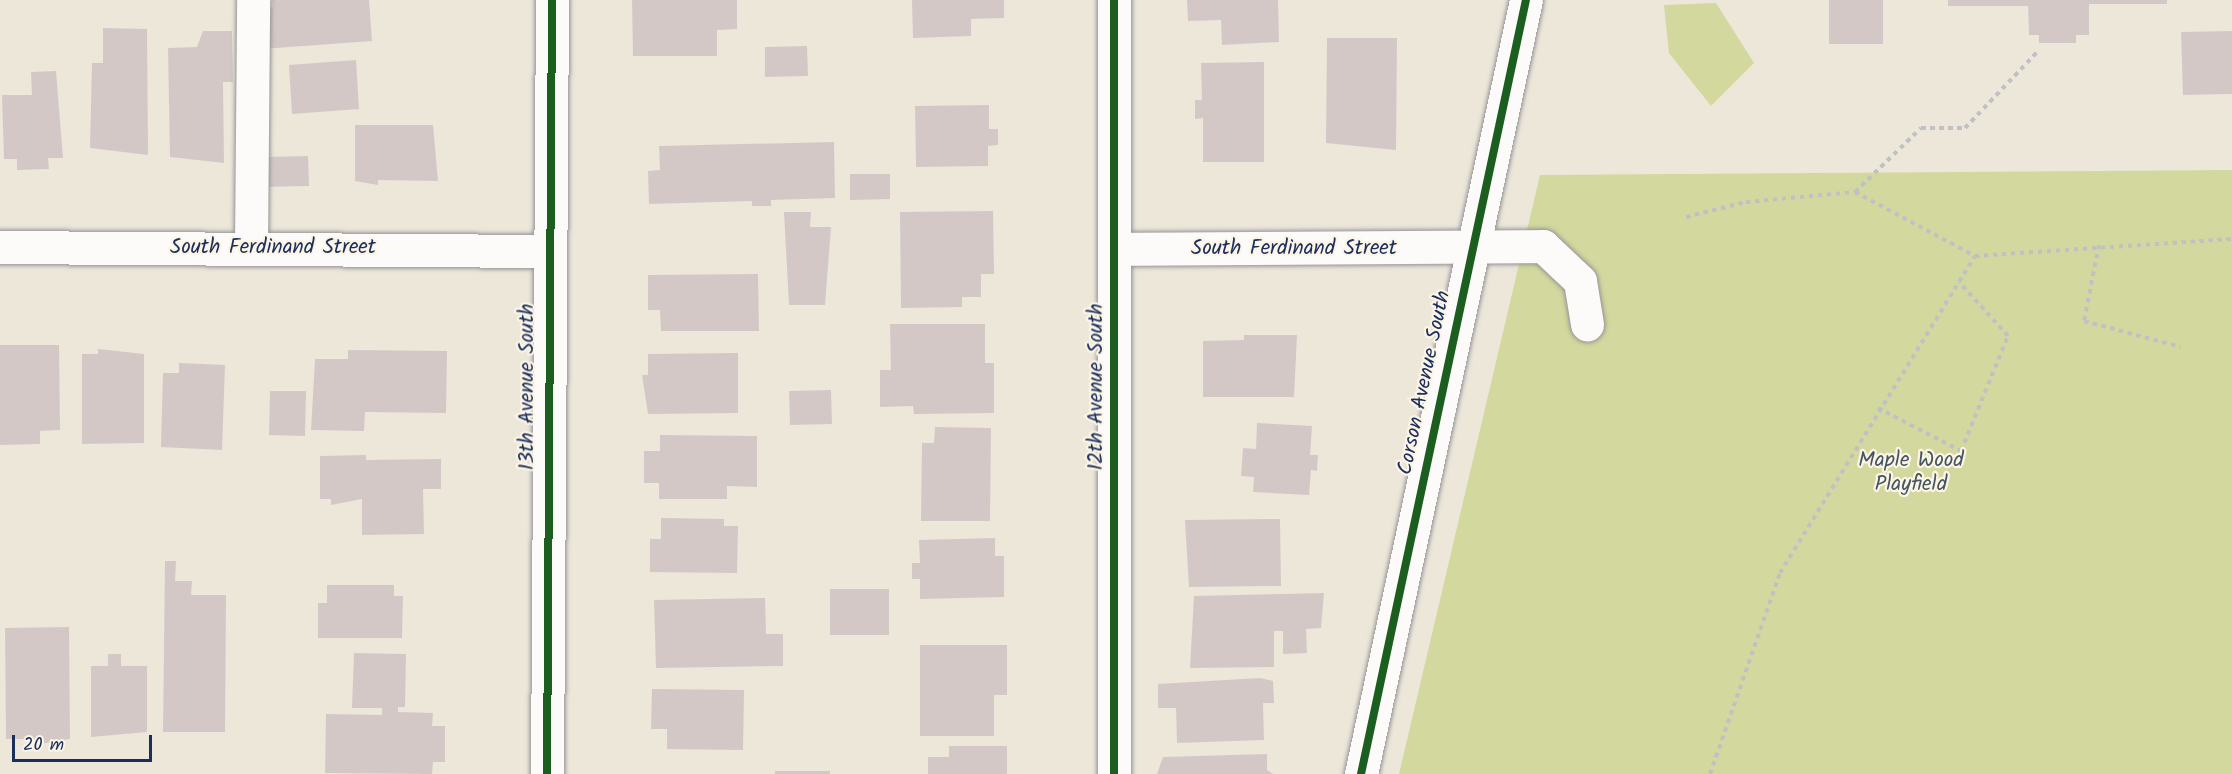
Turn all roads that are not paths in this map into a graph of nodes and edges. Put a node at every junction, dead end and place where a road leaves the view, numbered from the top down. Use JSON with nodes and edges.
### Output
{"nodes":[{"id":1,"x":253,"y":0,"type":"edge"},
{"id":2,"x":552,"y":0,"type":"edge"},
{"id":3,"x":1114,"y":0,"type":"edge"},
{"id":4,"x":1526,"y":0,"type":"edge"},
{"id":5,"x":0,"y":247,"type":"edge"},
{"id":6,"x":251,"y":247,"type":"junction"},
{"id":7,"x":1116,"y":249,"type":"junction"},
{"id":8,"x":1472,"y":249,"type":"junction"},
{"id":9,"x":546,"y":251,"type":"junction"},
{"id":10,"x":1587,"y":324,"type":"dead end"},
{"id":11,"x":547,"y":774,"type":"edge"},
{"id":12,"x":1114,"y":774,"type":"edge"},
{"id":13,"x":1361,"y":774,"type":"edge"}],
"edges":[{"from":1,"to":6,"type":"street"},
{"from":2,"to":9,"type":"street","name":"13th Avenue South"},
{"from":3,"to":7,"type":"street","name":"12th Avenue South"},
{"from":4,"to":8,"type":"street","name":"Corson Avenue South"},
{"from":5,"to":6,"type":"street","name":"South Ferdinand Street"},
{"from":6,"to":9,"type":"street","name":"South Ferdinand Street"},
{"from":7,"to":8,"type":"street","name":"South Ferdinand Street"},
{"from":7,"to":12,"type":"street","name":"12th Avenue South"},
{"from":8,"to":10,"type":"street","name":"South Ferdinand Street"},
{"from":8,"to":13,"type":"street","name":"Corson Avenue South"},
{"from":9,"to":11,"type":"street","name":"13th Avenue South"}]}
